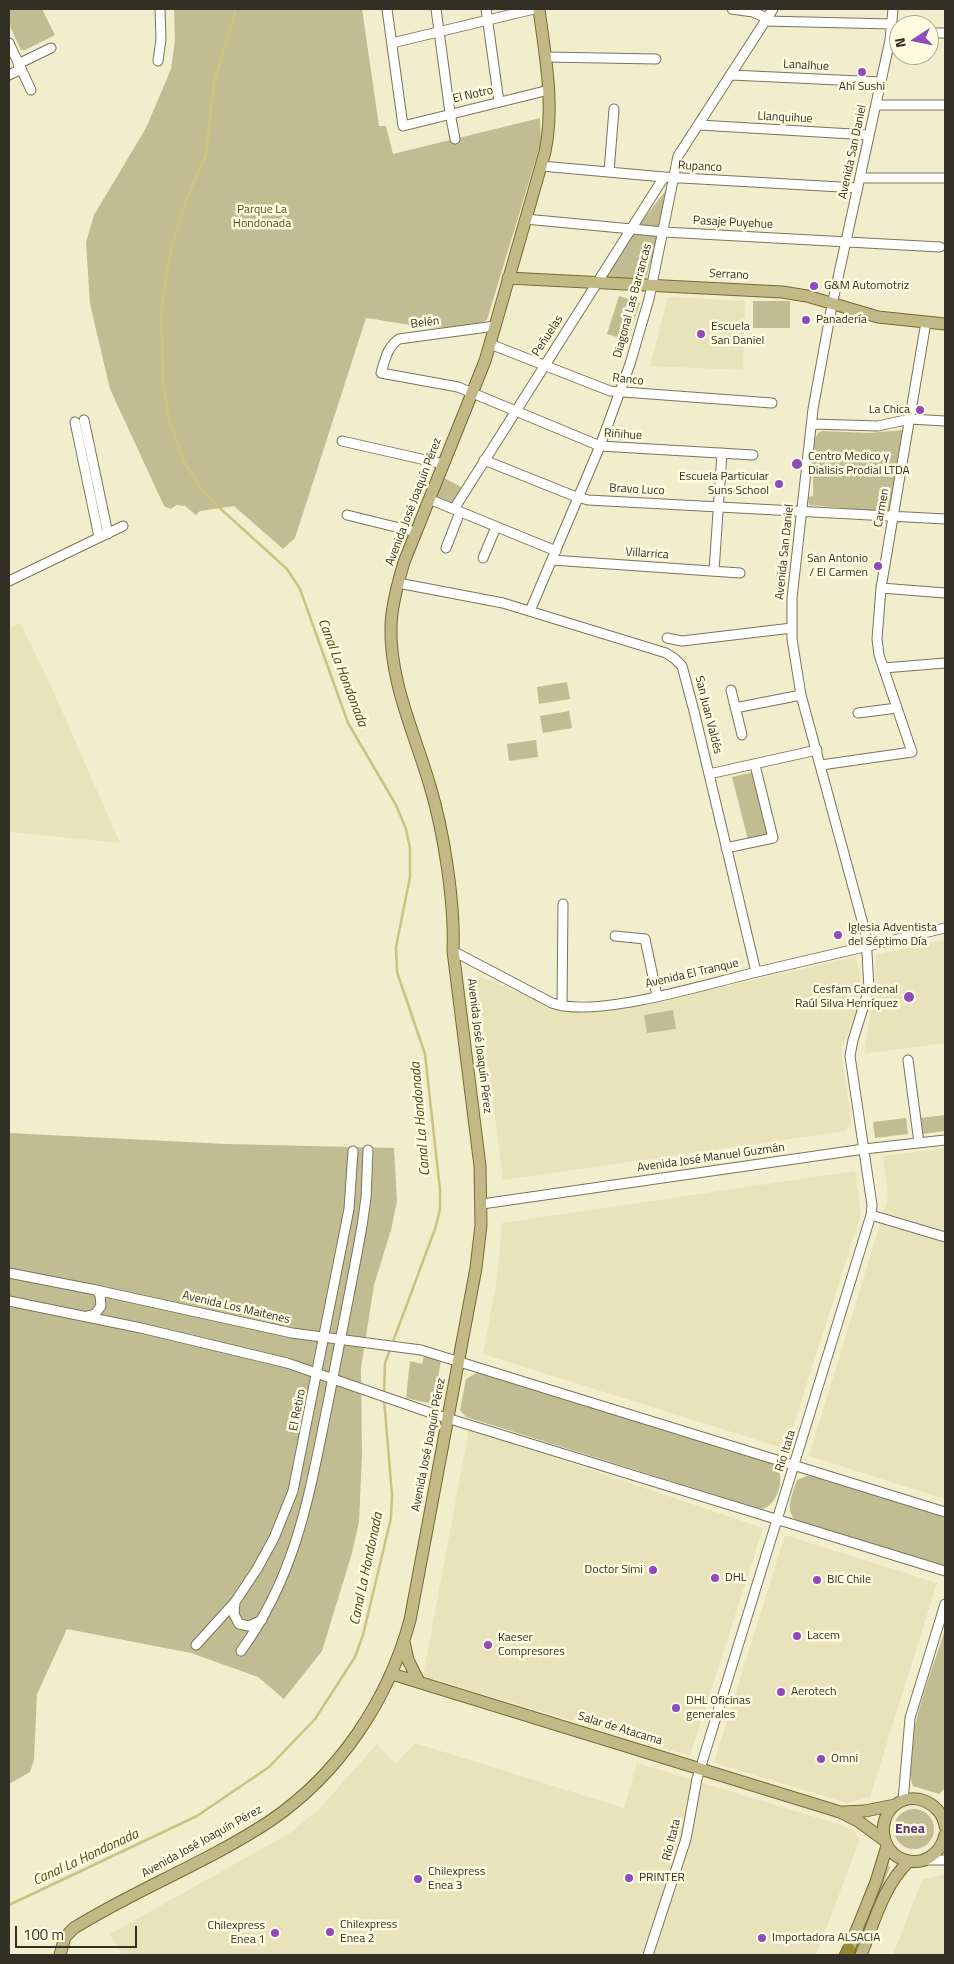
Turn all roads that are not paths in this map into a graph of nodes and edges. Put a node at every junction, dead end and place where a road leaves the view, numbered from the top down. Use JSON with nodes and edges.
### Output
{"nodes":[{"id":1,"x":160,"y":9,"type":"edge"},
{"id":2,"x":386,"y":9,"type":"edge"},
{"id":3,"x":436,"y":9,"type":"edge"},
{"id":4,"x":486,"y":9,"type":"edge"},
{"id":5,"x":534,"y":9,"type":"edge"},
{"id":6,"x":539,"y":9,"type":"edge"},
{"id":7,"x":732,"y":9,"type":"edge"},
{"id":8,"x":773,"y":9,"type":"edge"},
{"id":9,"x":488,"y":19,"type":"junction"},
{"id":10,"x":766,"y":20,"type":"junction"},
{"id":11,"x":889,"y":30,"type":"edge"},
{"id":12,"x":440,"y":32,"type":"junction"},
{"id":13,"x":9,"y":43,"type":"edge"},
{"id":14,"x":392,"y":43,"type":"junction"},
{"id":15,"x":51,"y":48,"type":"dead end"},
{"id":16,"x":889,"y":50,"type":"edge"},
{"id":17,"x":545,"y":57,"type":"junction"},
{"id":18,"x":656,"y":59,"type":"dead end"},
{"id":19,"x":158,"y":61,"type":"dead end"},
{"id":20,"x":20,"y":66,"type":"junction"},
{"id":21,"x":9,"y":75,"type":"edge"},
{"id":22,"x":731,"y":76,"type":"junction"},
{"id":23,"x":881,"y":82,"type":"junction"},
{"id":24,"x":30,"y":90,"type":"dead end"},
{"id":25,"x":549,"y":90,"type":"junction"},
{"id":26,"x":499,"y":102,"type":"junction"},
{"id":27,"x":876,"y":105,"type":"junction"},
{"id":28,"x":945,"y":105,"type":"edge"},
{"id":29,"x":614,"y":108,"type":"dead end"},
{"id":30,"x":450,"y":113,"type":"junction"},
{"id":31,"x":699,"y":125,"type":"junction"},
{"id":32,"x":869,"y":135,"type":"junction"},
{"id":33,"x":455,"y":138,"type":"dead end"},
{"id":34,"x":541,"y":166,"type":"junction"},
{"id":35,"x":609,"y":172,"type":"junction"},
{"id":36,"x":664,"y":177,"type":"junction"},
{"id":37,"x":674,"y":178,"type":"junction"},
{"id":38,"x":860,"y":178,"type":"junction"},
{"id":39,"x":945,"y":178,"type":"edge"},
{"id":40,"x":858,"y":188,"type":"junction"},
{"id":41,"x":525,"y":219,"type":"junction"},
{"id":42,"x":631,"y":230,"type":"junction"},
{"id":43,"x":664,"y":232,"type":"junction"},
{"id":44,"x":846,"y":240,"type":"junction"},
{"id":45,"x":940,"y":247,"type":"dead end"},
{"id":46,"x":508,"y":278,"type":"junction"},
{"id":47,"x":597,"y":282,"type":"junction"},
{"id":48,"x":652,"y":285,"type":"junction"},
{"id":49,"x":832,"y":305,"type":"junction"},
{"id":50,"x":926,"y":322,"type":"junction"},
{"id":51,"x":945,"y":324,"type":"edge"},
{"id":52,"x":496,"y":326,"type":"junction"},
{"id":53,"x":490,"y":344,"type":"junction"},
{"id":54,"x":544,"y":366,"type":"junction"},
{"id":55,"x":472,"y":393,"type":"junction"},
{"id":56,"x":620,"y":393,"type":"junction"},
{"id":57,"x":772,"y":403,"type":"dead end"},
{"id":58,"x":515,"y":412,"type":"junction"},
{"id":59,"x":910,"y":419,"type":"junction"},
{"id":60,"x":80,"y":421,"type":"dead end"},
{"id":61,"x":945,"y":421,"type":"edge"},
{"id":62,"x":812,"y":424,"type":"junction"},
{"id":63,"x":342,"y":441,"type":"dead end"},
{"id":64,"x":600,"y":446,"type":"junction"},
{"id":65,"x":722,"y":453,"type":"junction"},
{"id":66,"x":752,"y":455,"type":"dead end"},
{"id":67,"x":484,"y":460,"type":"junction"},
{"id":68,"x":443,"y":464,"type":"junction"},
{"id":69,"x":578,"y":498,"type":"junction"},
{"id":70,"x":429,"y":499,"type":"junction"},
{"id":71,"x":718,"y":507,"type":"junction"},
{"id":72,"x":457,"y":511,"type":"junction"},
{"id":73,"x":802,"y":512,"type":"junction"},
{"id":74,"x":347,"y":515,"type":"dead end"},
{"id":75,"x":893,"y":516,"type":"junction"},
{"id":76,"x":945,"y":519,"type":"edge"},
{"id":77,"x":123,"y":526,"type":"dead end"},
{"id":78,"x":496,"y":526,"type":"junction"},
{"id":79,"x":416,"y":532,"type":"junction"},
{"id":80,"x":104,"y":535,"type":"junction"},
{"id":81,"x":446,"y":548,"type":"dead end"},
{"id":82,"x":554,"y":556,"type":"junction"},
{"id":83,"x":483,"y":558,"type":"dead end"},
{"id":84,"x":714,"y":571,"type":"junction"},
{"id":85,"x":740,"y":573,"type":"dead end"},
{"id":86,"x":9,"y":581,"type":"edge"},
{"id":87,"x":398,"y":583,"type":"junction"},
{"id":88,"x":881,"y":588,"type":"junction"},
{"id":89,"x":945,"y":592,"type":"edge"},
{"id":90,"x":530,"y":610,"type":"junction"},
{"id":91,"x":792,"y":628,"type":"junction"},
{"id":92,"x":667,"y":638,"type":"dead end"},
{"id":93,"x":945,"y":663,"type":"edge"},
{"id":94,"x":884,"y":668,"type":"junction"},
{"id":95,"x":731,"y":690,"type":"dead end"},
{"id":96,"x":801,"y":695,"type":"junction"},
{"id":97,"x":735,"y":708,"type":"junction"},
{"id":98,"x":897,"y":708,"type":"junction"},
{"id":99,"x":858,"y":713,"type":"dead end"},
{"id":100,"x":742,"y":735,"type":"dead end"},
{"id":101,"x":817,"y":750,"type":"junction"},
{"id":102,"x":755,"y":765,"type":"junction"},
{"id":103,"x":821,"y":765,"type":"junction"},
{"id":104,"x":709,"y":774,"type":"junction"},
{"id":105,"x":726,"y":848,"type":"junction"},
{"id":106,"x":563,"y":904,"type":"dead end"},
{"id":107,"x":945,"y":928,"type":"edge"},
{"id":108,"x":615,"y":936,"type":"dead end"},
{"id":109,"x":867,"y":947,"type":"junction"},
{"id":110,"x":453,"y":951,"type":"junction"},
{"id":111,"x":756,"y":972,"type":"junction"},
{"id":112,"x":657,"y":996,"type":"junction"},
{"id":113,"x":562,"y":1006,"type":"junction"},
{"id":114,"x":908,"y":1060,"type":"dead end"},
{"id":115,"x":945,"y":1140,"type":"edge"},
{"id":116,"x":919,"y":1142,"type":"junction"},
{"id":117,"x":864,"y":1149,"type":"junction"},
{"id":118,"x":368,"y":1150,"type":"dead end"},
{"id":119,"x":353,"y":1151,"type":"dead end"},
{"id":120,"x":353,"y":1169,"type":"junction"},
{"id":121,"x":368,"y":1172,"type":"junction"},
{"id":122,"x":482,"y":1204,"type":"junction"},
{"id":123,"x":872,"y":1214,"type":"junction"},
{"id":124,"x":945,"y":1237,"type":"edge"},
{"id":125,"x":9,"y":1273,"type":"edge"},
{"id":126,"x":96,"y":1290,"type":"junction"},
{"id":127,"x":9,"y":1301,"type":"edge"},
{"id":128,"x":87,"y":1316,"type":"junction"},
{"id":129,"x":325,"y":1338,"type":"junction"},
{"id":130,"x":341,"y":1339,"type":"junction"},
{"id":131,"x":459,"y":1360,"type":"junction"},
{"id":132,"x":318,"y":1373,"type":"junction"},
{"id":133,"x":332,"y":1379,"type":"junction"},
{"id":134,"x":448,"y":1418,"type":"junction"},
{"id":135,"x":794,"y":1464,"type":"junction"},
{"id":136,"x":945,"y":1512,"type":"edge"},
{"id":137,"x":778,"y":1520,"type":"junction"},
{"id":138,"x":945,"y":1571,"type":"edge"},
{"id":139,"x":235,"y":1602,"type":"junction"},
{"id":140,"x":945,"y":1604,"type":"edge"},
{"id":141,"x":262,"y":1620,"type":"junction"},
{"id":142,"x":404,"y":1642,"type":"junction"},
{"id":143,"x":196,"y":1645,"type":"dead end"},
{"id":144,"x":241,"y":1650,"type":"dead end"},
{"id":145,"x":392,"y":1674,"type":"junction"},
{"id":146,"x":419,"y":1682,"type":"junction"},
{"id":147,"x":701,"y":1768,"type":"junction"},
{"id":148,"x":899,"y":1803,"type":"junction"},
{"id":149,"x":840,"y":1812,"type":"junction"},
{"id":150,"x":945,"y":1820,"type":"edge"},
{"id":151,"x":945,"y":1835,"type":"edge"},
{"id":152,"x":886,"y":1843,"type":"junction"},
{"id":153,"x":924,"y":1860,"type":"junction"},
{"id":154,"x":945,"y":1860,"type":"edge"},
{"id":155,"x":909,"y":1861,"type":"junction"},
{"id":156,"x":61,"y":1950,"type":"edge"},
{"id":157,"x":846,"y":1953,"type":"edge"},
{"id":158,"x":648,"y":1955,"type":"edge"},
{"id":159,"x":861,"y":1955,"type":"edge"}],
"edges":[{"from":1,"to":19,"type":"street"},
{"from":2,"to":14,"type":"street"},
{"from":3,"to":12,"type":"street"},
{"from":4,"to":9,"type":"street"},
{"from":5,"to":9,"type":"street"},
{"from":6,"to":17,"type":"main road","name":"Avenida José Joaquín Pérez"},
{"from":7,"to":10,"type":"street"},
{"from":8,"to":10,"type":"street","name":"Diagonal Las Barrancas"},
{"from":9,"to":12,"type":"street"},
{"from":9,"to":26,"type":"street"},
{"from":10,"to":11,"type":"street"},
{"from":10,"to":22,"type":"street","name":"Diagonal Las Barrancas"},
{"from":12,"to":14,"type":"street"},
{"from":12,"to":30,"type":"street"},
{"from":13,"to":20,"type":"street"},
{"from":14,"to":30,"type":"street","name":"El Notro"},
{"from":15,"to":20,"type":"street"},
{"from":16,"to":23,"type":"street","name":"Avenida San Daniel"},
{"from":17,"to":18,"type":"street"},
{"from":17,"to":25,"type":"main road","name":"Avenida José Joaquín Pérez"},
{"from":20,"to":21,"type":"street"},
{"from":20,"to":24,"type":"street"},
{"from":22,"to":23,"type":"street","name":"Lanalhue"},
{"from":22,"to":31,"type":"street","name":"Diagonal Las Barrancas"},
{"from":23,"to":27,"type":"street","name":"Avenida San Daniel"},
{"from":25,"to":26,"type":"street","name":"El Notro"},
{"from":25,"to":34,"type":"main road","name":"Avenida José Joaquín Pérez"},
{"from":26,"to":30,"type":"street","name":"El Notro"},
{"from":27,"to":28,"type":"street"},
{"from":27,"to":32,"type":"street","name":"Avenida San Daniel"},
{"from":29,"to":35,"type":"street"},
{"from":30,"to":33,"type":"street"},
{"from":31,"to":32,"type":"street","name":"Llanquihue"},
{"from":31,"to":37,"type":"street","name":"Diagonal Las Barrancas"},
{"from":32,"to":38,"type":"street","name":"Avenida San Daniel"},
{"from":34,"to":35,"type":"street","name":"Rupanco"},
{"from":34,"to":41,"type":"main road","name":"Avenida José Joaquín Pérez"},
{"from":35,"to":36,"type":"street","name":"Rupanco"},
{"from":36,"to":37,"type":"street","name":"Rupanco"},
{"from":36,"to":42,"type":"street","name":"Peñuelas"},
{"from":37,"to":40,"type":"street","name":"Rupanco"},
{"from":37,"to":43,"type":"street","name":"Diagonal Las Barrancas"},
{"from":38,"to":39,"type":"street"},
{"from":38,"to":40,"type":"street","name":"Avenida San Daniel"},
{"from":40,"to":44,"type":"street","name":"Avenida San Daniel"},
{"from":41,"to":42,"type":"street","name":"Pasaje Puyehue"},
{"from":41,"to":46,"type":"main road","name":"Avenida José Joaquín Pérez"},
{"from":42,"to":43,"type":"street","name":"Pasaje Puyehue"},
{"from":42,"to":47,"type":"street","name":"Peñuelas"},
{"from":43,"to":44,"type":"street","name":"Pasaje Puyehue"},
{"from":43,"to":48,"type":"street","name":"Diagonal Las Barrancas"},
{"from":44,"to":45,"type":"street","name":"Pasaje Puyehue"},
{"from":44,"to":49,"type":"street","name":"Avenida San Daniel"},
{"from":46,"to":47,"type":"main road","name":"Serrano"},
{"from":46,"to":52,"type":"main road","name":"Avenida José Joaquín Pérez"},
{"from":47,"to":48,"type":"main road","name":"Serrano"},
{"from":47,"to":54,"type":"street","name":"Peñuelas"},
{"from":48,"to":49,"type":"main road","name":"Serrano"},
{"from":48,"to":56,"type":"street","name":"Diagonal Las Barrancas"},
{"from":49,"to":50,"type":"main road","name":"Serrano"},
{"from":49,"to":62,"type":"street","name":"Avenida San Daniel"},
{"from":50,"to":51,"type":"main road","name":"Serrano"},
{"from":50,"to":59,"type":"street","name":"Carmen"},
{"from":52,"to":53,"type":"main road","name":"Avenida José Joaquín Pérez"},
{"from":52,"to":55,"type":"street","name":"Belén"},
{"from":53,"to":54,"type":"street","name":"Ranco"},
{"from":53,"to":55,"type":"main road","name":"Avenida José Joaquín Pérez"},
{"from":54,"to":56,"type":"street","name":"Ranco"},
{"from":54,"to":58,"type":"street","name":"Peñuelas"},
{"from":55,"to":58,"type":"street","name":"Riñihue"},
{"from":55,"to":68,"type":"main road","name":"Avenida José Joaquín Pérez"},
{"from":56,"to":57,"type":"street","name":"Ranco"},
{"from":56,"to":64,"type":"street","name":"Diagonal Las Barrancas"},
{"from":58,"to":64,"type":"street","name":"Riñihue"},
{"from":58,"to":67,"type":"street","name":"Peñuelas"},
{"from":59,"to":61,"type":"street"},
{"from":59,"to":62,"type":"street"},
{"from":59,"to":75,"type":"street","name":"Carmen"},
{"from":60,"to":80,"type":"street"},
{"from":62,"to":73,"type":"street","name":"Avenida San Daniel"},
{"from":63,"to":68,"type":"street"},
{"from":64,"to":65,"type":"street","name":"Riñihue"},
{"from":64,"to":69,"type":"street","name":"Diagonal Las Barrancas"},
{"from":65,"to":66,"type":"street","name":"Riñihue"},
{"from":65,"to":71,"type":"street"},
{"from":67,"to":69,"type":"street","name":"Bravo Luco"},
{"from":67,"to":72,"type":"street","name":"Peñuelas"},
{"from":68,"to":70,"type":"main road","name":"Avenida José Joaquín Pérez"},
{"from":69,"to":71,"type":"street","name":"Bravo Luco"},
{"from":69,"to":82,"type":"street","name":"Diagonal Las Barrancas"},
{"from":70,"to":72,"type":"street","name":"Villarrica"},
{"from":70,"to":79,"type":"main road","name":"Avenida José Joaquín Pérez"},
{"from":71,"to":73,"type":"street","name":"Bravo Luco"},
{"from":71,"to":84,"type":"street"},
{"from":72,"to":78,"type":"street","name":"Villarrica"},
{"from":72,"to":81,"type":"street","name":"Peñuelas"},
{"from":73,"to":75,"type":"street","name":"Bravo Luco"},
{"from":73,"to":91,"type":"street","name":"Avenida San Daniel"},
{"from":74,"to":79,"type":"street"},
{"from":75,"to":76,"type":"street","name":"Bravo Luco"},
{"from":75,"to":88,"type":"street","name":"Carmen"},
{"from":77,"to":80,"type":"street"},
{"from":78,"to":82,"type":"street","name":"Villarrica"},
{"from":78,"to":83,"type":"street"},
{"from":79,"to":87,"type":"main road","name":"Avenida José Joaquín Pérez"},
{"from":80,"to":86,"type":"street"},
{"from":82,"to":84,"type":"street","name":"Villarrica"},
{"from":82,"to":90,"type":"street","name":"Diagonal Las Barrancas"},
{"from":84,"to":85,"type":"street","name":"Villarrica"},
{"from":87,"to":90,"type":"street","name":"San Juan Valdés"},
{"from":87,"to":110,"type":"main road","name":"Avenida José Joaquín Pérez"},
{"from":88,"to":89,"type":"street"},
{"from":88,"to":94,"type":"street","name":"Carmen"},
{"from":90,"to":104,"type":"street","name":"San Juan Valdés"},
{"from":91,"to":92,"type":"street"},
{"from":91,"to":96,"type":"street","name":"Avenida San Daniel"},
{"from":93,"to":94,"type":"street"},
{"from":94,"to":98,"type":"street","name":"Carmen"},
{"from":95,"to":97,"type":"street"},
{"from":96,"to":97,"type":"street"},
{"from":96,"to":101,"type":"street","name":"Avenida San Daniel"},
{"from":97,"to":100,"type":"street"},
{"from":98,"to":99,"type":"street"},
{"from":98,"to":103,"type":"street","name":"Carmen"},
{"from":101,"to":102,"type":"street"},
{"from":101,"to":103,"type":"street","name":"Avenida San Daniel"},
{"from":102,"to":104,"type":"street"},
{"from":102,"to":105,"type":"street"},
{"from":103,"to":109,"type":"street","name":"Avenida San Daniel"},
{"from":104,"to":105,"type":"street","name":"San Juan Valdés"},
{"from":105,"to":111,"type":"street","name":"San Juan Valdés"},
{"from":106,"to":113,"type":"street"},
{"from":107,"to":109,"type":"street","name":"Avenida El Tranque"},
{"from":108,"to":112,"type":"street"},
{"from":109,"to":111,"type":"street","name":"Avenida El Tranque"},
{"from":109,"to":117,"type":"street","name":"Río Itata"},
{"from":110,"to":113,"type":"street","name":"Avenida El Tranque"},
{"from":110,"to":122,"type":"main road","name":"Avenida José Joaquín Pérez"},
{"from":111,"to":112,"type":"street","name":"Avenida El Tranque"},
{"from":112,"to":113,"type":"street","name":"Avenida El Tranque"},
{"from":114,"to":116,"type":"street"},
{"from":115,"to":116,"type":"street","name":"Avenida José Manuel Guzmán"},
{"from":116,"to":117,"type":"street","name":"Avenida José Manuel Guzmán"},
{"from":117,"to":122,"type":"street","name":"Avenida José Manuel Guzmán"},
{"from":117,"to":123,"type":"street","name":"Río Itata"},
{"from":118,"to":121,"type":"street"},
{"from":119,"to":120,"type":"street","name":"El Retiro"},
{"from":120,"to":121,"type":"street"},
{"from":120,"to":129,"type":"street","name":"El Retiro"},
{"from":121,"to":130,"type":"street"},
{"from":122,"to":131,"type":"main road","name":"Avenida José Joaquín Pérez"},
{"from":123,"to":124,"type":"street"},
{"from":123,"to":135,"type":"street","name":"Río Itata"},
{"from":125,"to":126,"type":"street","name":"Avenida Los Maitenes"},
{"from":126,"to":128,"type":"street"},
{"from":126,"to":129,"type":"street","name":"Avenida Los Maitenes"},
{"from":127,"to":128,"type":"street"},
{"from":128,"to":132,"type":"street"},
{"from":129,"to":130,"type":"street","name":"Avenida Los Maitenes"},
{"from":129,"to":132,"type":"street","name":"El Retiro"},
{"from":130,"to":131,"type":"street","name":"Avenida Los Maitenes"},
{"from":130,"to":133,"type":"street"},
{"from":131,"to":134,"type":"main road","name":"Avenida José Joaquín Pérez"},
{"from":131,"to":135,"type":"street","name":"Avenida Los Maitenes"},
{"from":132,"to":133,"type":"street"},
{"from":132,"to":139,"type":"street","name":"El Retiro"},
{"from":133,"to":134,"type":"street"},
{"from":133,"to":141,"type":"street"},
{"from":134,"to":137,"type":"street"},
{"from":134,"to":142,"type":"main road","name":"Avenida José Joaquín Pérez"},
{"from":135,"to":136,"type":"street","name":"Avenida Los Maitenes"},
{"from":135,"to":137,"type":"street","name":"Río Itata"},
{"from":137,"to":138,"type":"street"},
{"from":137,"to":147,"type":"street","name":"Río Itata"},
{"from":139,"to":141,"type":"street"},
{"from":139,"to":143,"type":"street","name":"El Retiro"},
{"from":140,"to":148,"type":"street"},
{"from":141,"to":144,"type":"street"},
{"from":142,"to":145,"type":"main road","name":"Avenida José Joaquín Pérez"},
{"from":142,"to":146,"type":"main road"},
{"from":145,"to":146,"type":"main road","name":"Salar de Atacama"},
{"from":145,"to":156,"type":"main road","name":"Avenida José Joaquín Pérez"},
{"from":146,"to":147,"type":"main road","name":"Salar de Atacama"},
{"from":147,"to":149,"type":"main road","name":"Salar de Atacama"},
{"from":147,"to":158,"type":"street","name":"Río Itata"},
{"from":148,"to":149,"type":"main road","name":"Salar de Atacama"},
{"from":148,"to":150,"type":"main road","name":"Salar de Atacama"},
{"from":148,"to":152,"type":"main road"},
{"from":149,"to":152,"type":"main road","name":"Salar de Atacama"},
{"from":151,"to":153,"type":"main road"},
{"from":152,"to":155,"type":"main road","name":"Salar de Atacama"},
{"from":152,"to":157,"type":"main road"},
{"from":153,"to":154,"type":"street"},
{"from":153,"to":155,"type":"main road"},
{"from":155,"to":159,"type":"main road"}]}
